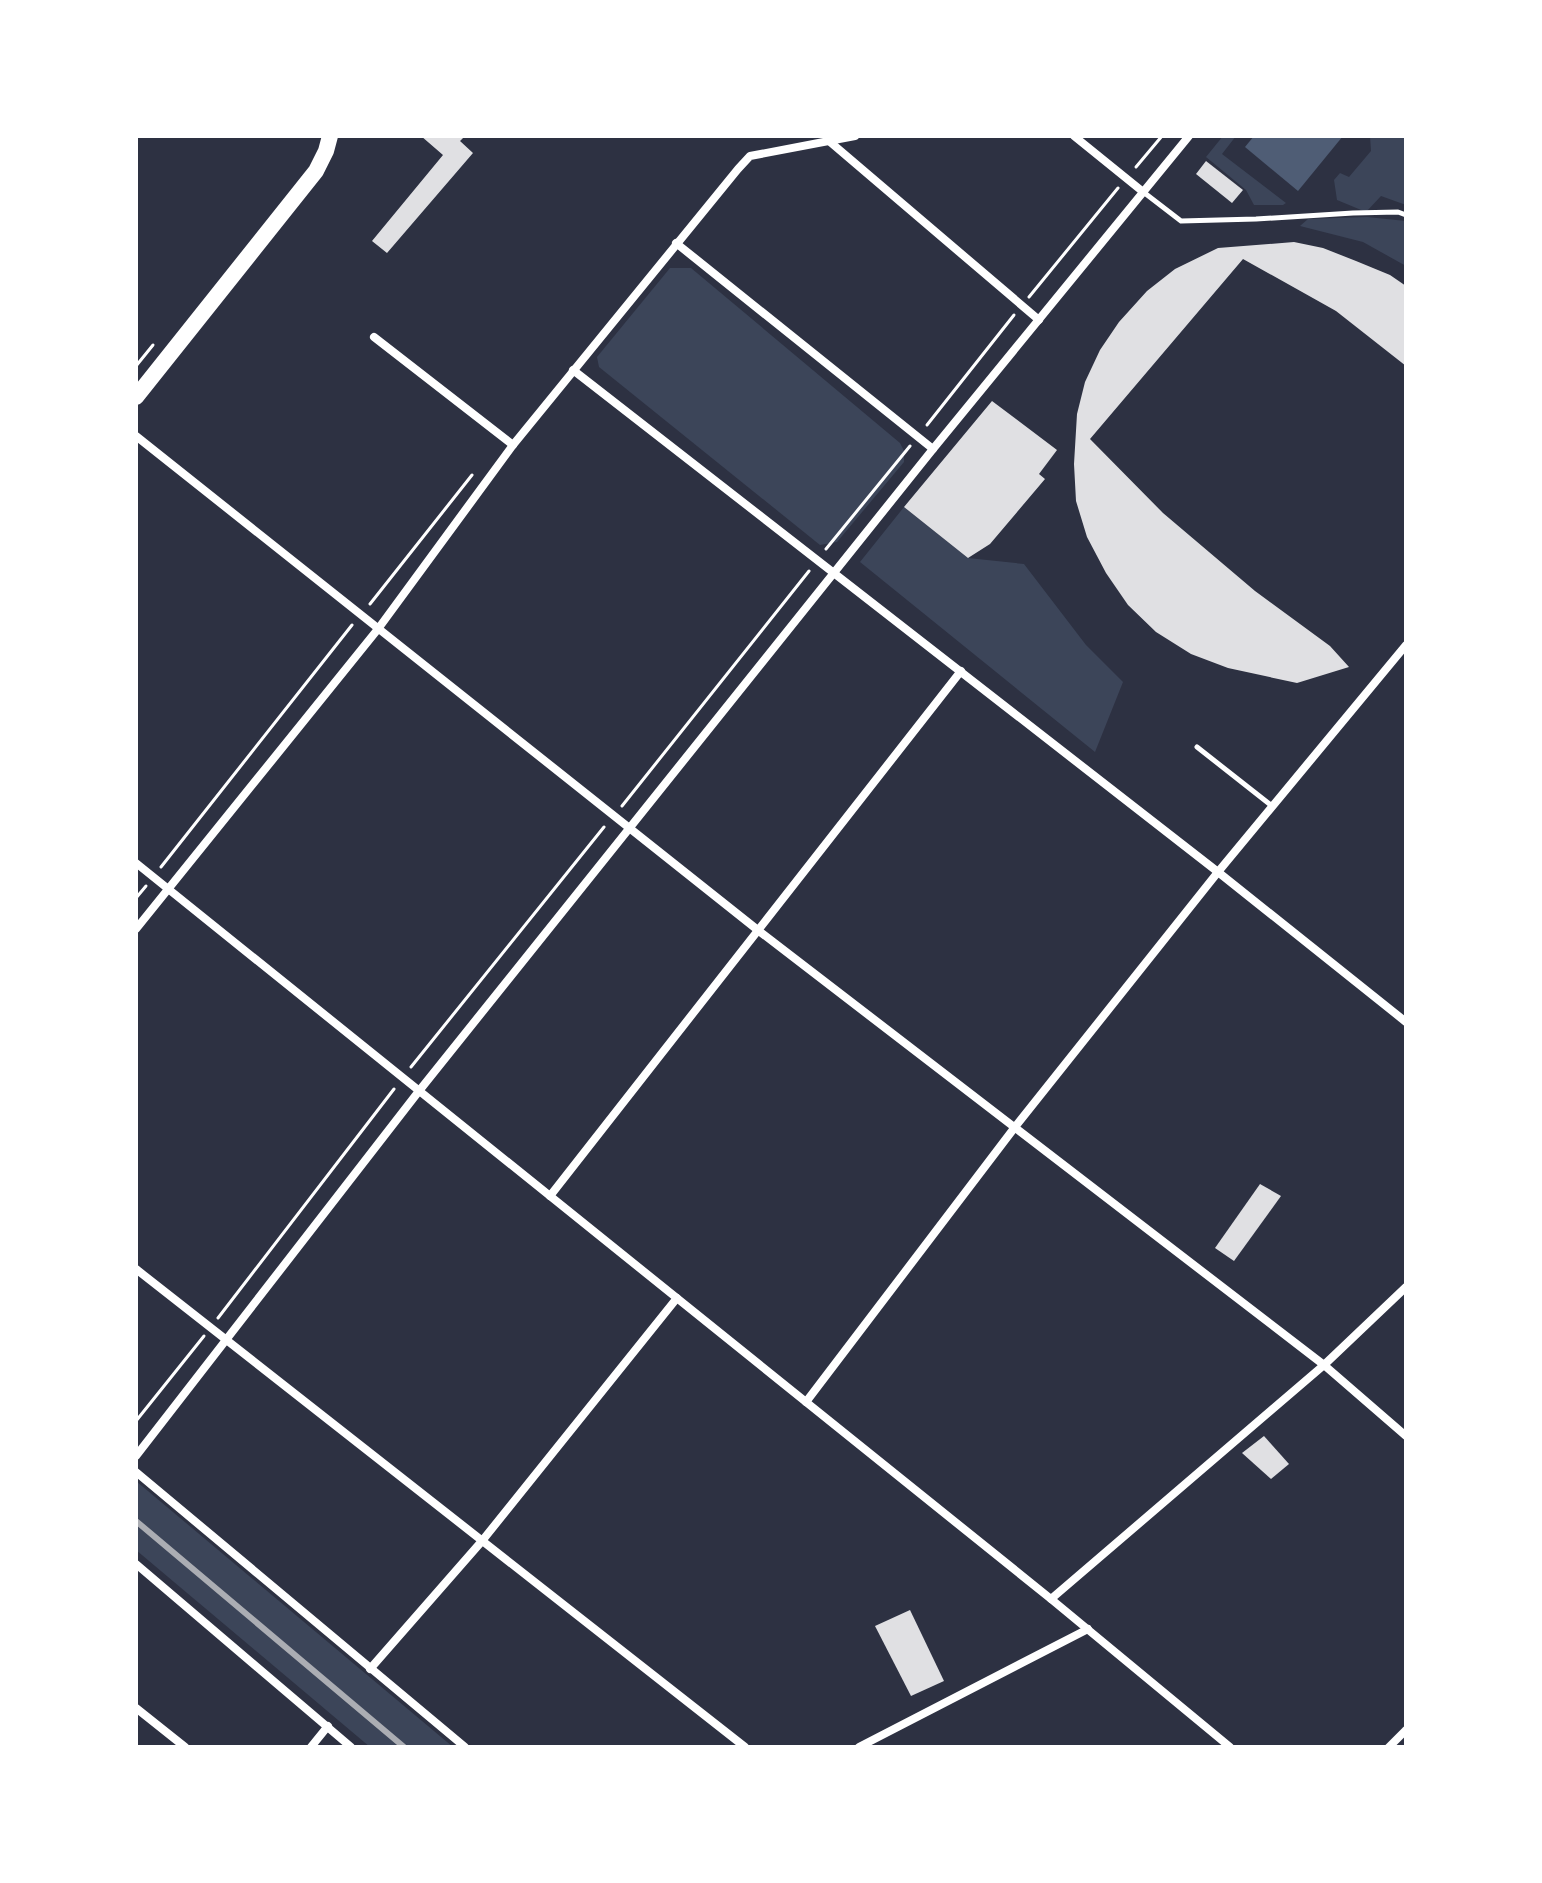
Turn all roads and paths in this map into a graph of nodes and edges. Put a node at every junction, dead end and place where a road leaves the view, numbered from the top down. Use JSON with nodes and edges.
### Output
{"nodes":[{"id":1,"x":330,"y":136,"type":"edge"},
{"id":2,"x":855,"y":136,"type":"edge"},
{"id":3,"x":1074,"y":136,"type":"edge"},
{"id":4,"x":1162,"y":136,"type":"edge"},
{"id":5,"x":1189,"y":136,"type":"edge"},
{"id":6,"x":829,"y":141,"type":"junction"},
{"id":7,"x":1126,"y":178,"type":"junction"},
{"id":8,"x":1142,"y":191,"type":"junction"},
{"id":9,"x":1406,"y":215,"type":"edge"},
{"id":10,"x":676,"y":243,"type":"junction"},
{"id":11,"x":1022,"y":305,"type":"junction"},
{"id":12,"x":1039,"y":320,"type":"junction"},
{"id":13,"x":374,"y":337,"type":"dead end"},
{"id":14,"x":573,"y":370,"type":"junction"},
{"id":15,"x":136,"y":397,"type":"edge"},
{"id":16,"x":136,"y":436,"type":"edge"},
{"id":17,"x":917,"y":437,"type":"junction"},
{"id":18,"x":513,"y":445,"type":"junction"},
{"id":19,"x":933,"y":449,"type":"junction"},
{"id":20,"x":474,"y":472,"type":"dead end"},
{"id":21,"x":818,"y":560,"type":"junction"},
{"id":22,"x":835,"y":574,"type":"junction"},
{"id":23,"x":361,"y":615,"type":"junction"},
{"id":24,"x":378,"y":629,"type":"junction"},
{"id":25,"x":1406,"y":645,"type":"edge"},
{"id":26,"x":961,"y":671,"type":"junction"},
{"id":27,"x":1197,"y":747,"type":"dead end"},
{"id":28,"x":1272,"y":806,"type":"junction"},
{"id":29,"x":613,"y":816,"type":"junction"},
{"id":30,"x":628,"y":829,"type":"junction"},
{"id":31,"x":136,"y":863,"type":"edge"},
{"id":32,"x":1218,"y":872,"type":"junction"},
{"id":33,"x":153,"y":877,"type":"junction"},
{"id":34,"x":168,"y":889,"type":"junction"},
{"id":35,"x":136,"y":898,"type":"edge"},
{"id":36,"x":136,"y":929,"type":"edge"},
{"id":37,"x":759,"y":931,"type":"junction"},
{"id":38,"x":1406,"y":1022,"type":"edge"},
{"id":39,"x":402,"y":1078,"type":"junction"},
{"id":40,"x":419,"y":1091,"type":"junction"},
{"id":41,"x":1015,"y":1127,"type":"junction"},
{"id":42,"x":550,"y":1196,"type":"junction"},
{"id":43,"x":136,"y":1269,"type":"edge"},
{"id":44,"x":1406,"y":1287,"type":"edge"},
{"id":45,"x":677,"y":1298,"type":"junction"},
{"id":46,"x":211,"y":1327,"type":"junction"},
{"id":47,"x":228,"y":1340,"type":"junction"},
{"id":48,"x":1324,"y":1365,"type":"junction"},
{"id":49,"x":806,"y":1402,"type":"junction"},
{"id":50,"x":136,"y":1421,"type":"edge"},
{"id":51,"x":1406,"y":1436,"type":"edge"},
{"id":52,"x":136,"y":1456,"type":"edge"},
{"id":53,"x":136,"y":1472,"type":"edge"},
{"id":54,"x":482,"y":1541,"type":"junction"},
{"id":55,"x":136,"y":1564,"type":"edge"},
{"id":56,"x":1051,"y":1599,"type":"junction"},
{"id":57,"x":1088,"y":1629,"type":"junction"},
{"id":58,"x":370,"y":1669,"type":"junction"},
{"id":59,"x":136,"y":1708,"type":"edge"},
{"id":60,"x":328,"y":1726,"type":"junction"},
{"id":61,"x":1406,"y":1730,"type":"edge"},
{"id":62,"x":185,"y":1747,"type":"edge"},
{"id":63,"x":311,"y":1747,"type":"edge"},
{"id":64,"x":351,"y":1747,"type":"edge"},
{"id":65,"x":465,"y":1747,"type":"edge"},
{"id":66,"x":745,"y":1747,"type":"edge"},
{"id":67,"x":859,"y":1747,"type":"edge"},
{"id":68,"x":1230,"y":1747,"type":"edge"},
{"id":69,"x":1389,"y":1747,"type":"edge"}],
"edges":[{"from":1,"to":15,"type":"main road"},
{"from":2,"to":6,"type":"street"},
{"from":3,"to":7,"type":"street"},
{"from":4,"to":7,"type":"path"},
{"from":5,"to":8,"type":"street"},
{"from":6,"to":10,"type":"street"},
{"from":6,"to":11,"type":"street"},
{"from":7,"to":8,"type":"street"},
{"from":7,"to":11,"type":"path"},
{"from":8,"to":9,"type":"lane"},
{"from":8,"to":12,"type":"street"},
{"from":10,"to":14,"type":"street"},
{"from":10,"to":17,"type":"street"},
{"from":11,"to":12,"type":"street"},
{"from":11,"to":17,"type":"path"},
{"from":12,"to":19,"type":"street"},
{"from":13,"to":18,"type":"street"},
{"from":14,"to":18,"type":"street"},
{"from":14,"to":21,"type":"street"},
{"from":16,"to":23,"type":"street"},
{"from":17,"to":19,"type":"street"},
{"from":17,"to":21,"type":"path"},
{"from":18,"to":24,"type":"street"},
{"from":19,"to":22,"type":"street"},
{"from":20,"to":23,"type":"path"},
{"from":21,"to":22,"type":"street"},
{"from":21,"to":29,"type":"path"},
{"from":22,"to":26,"type":"street"},
{"from":22,"to":30,"type":"street"},
{"from":23,"to":24,"type":"street"},
{"from":23,"to":33,"type":"path"},
{"from":24,"to":29,"type":"street"},
{"from":24,"to":34,"type":"street"},
{"from":25,"to":28,"type":"street"},
{"from":26,"to":32,"type":"street"},
{"from":26,"to":37,"type":"street"},
{"from":27,"to":28,"type":"lane"},
{"from":28,"to":32,"type":"street"},
{"from":29,"to":30,"type":"street"},
{"from":29,"to":39,"type":"path"},
{"from":30,"to":37,"type":"street"},
{"from":30,"to":40,"type":"street"},
{"from":31,"to":33,"type":"street"},
{"from":32,"to":38,"type":"street"},
{"from":32,"to":41,"type":"street"},
{"from":33,"to":34,"type":"street"},
{"from":33,"to":35,"type":"path"},
{"from":34,"to":36,"type":"street"},
{"from":34,"to":39,"type":"street"},
{"from":37,"to":41,"type":"street"},
{"from":37,"to":42,"type":"street"},
{"from":39,"to":40,"type":"street"},
{"from":39,"to":46,"type":"path"},
{"from":40,"to":42,"type":"street"},
{"from":40,"to":47,"type":"street"},
{"from":41,"to":48,"type":"street"},
{"from":41,"to":49,"type":"street"},
{"from":42,"to":45,"type":"street"},
{"from":43,"to":46,"type":"street"},
{"from":44,"to":48,"type":"street"},
{"from":45,"to":49,"type":"street"},
{"from":45,"to":54,"type":"street"},
{"from":46,"to":47,"type":"street"},
{"from":46,"to":50,"type":"path"},
{"from":47,"to":52,"type":"street"},
{"from":47,"to":54,"type":"street"},
{"from":48,"to":51,"type":"street"},
{"from":48,"to":56,"type":"street"},
{"from":49,"to":56,"type":"street"},
{"from":53,"to":58,"type":"street"},
{"from":54,"to":58,"type":"street"},
{"from":54,"to":66,"type":"street"},
{"from":55,"to":60,"type":"street"},
{"from":56,"to":57,"type":"street"},
{"from":57,"to":67,"type":"street"},
{"from":57,"to":68,"type":"street"},
{"from":58,"to":65,"type":"street"},
{"from":59,"to":62,"type":"street"},
{"from":60,"to":63,"type":"street"},
{"from":60,"to":64,"type":"street"},
{"from":61,"to":69,"type":"street"}]}
